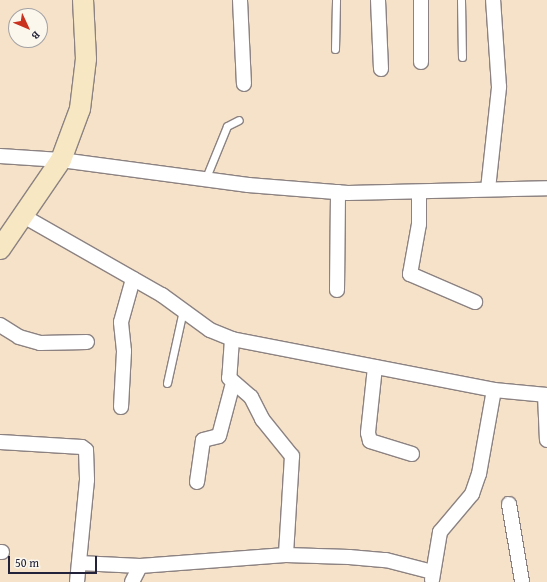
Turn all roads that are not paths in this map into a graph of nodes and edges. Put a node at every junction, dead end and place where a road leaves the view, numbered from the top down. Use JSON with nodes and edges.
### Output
{"nodes":[{"id":1,"x":83,"y":0,"type":"edge"},
{"id":2,"x":240,"y":0,"type":"edge"},
{"id":3,"x":336,"y":0,"type":"edge"},
{"id":4,"x":378,"y":0,"type":"edge"},
{"id":5,"x":421,"y":0,"type":"edge"},
{"id":6,"x":461,"y":0,"type":"edge"},
{"id":7,"x":493,"y":0,"type":"edge"},
{"id":8,"x":336,"y":49,"type":"dead end"},
{"id":9,"x":462,"y":57,"type":"dead end"},
{"id":10,"x":421,"y":62,"type":"dead end"},
{"id":11,"x":381,"y":69,"type":"dead end"},
{"id":12,"x":244,"y":84,"type":"dead end"},
{"id":13,"x":238,"y":120,"type":"dead end"},
{"id":14,"x":0,"y":156,"type":"edge"},
{"id":15,"x":61,"y":160,"type":"junction"},
{"id":16,"x":205,"y":180,"type":"junction"},
{"id":17,"x":547,"y":188,"type":"edge"},
{"id":18,"x":488,"y":189,"type":"junction"},
{"id":19,"x":338,"y":192,"type":"junction"},
{"id":20,"x":419,"y":192,"type":"junction"},
{"id":21,"x":25,"y":218,"type":"junction"},
{"id":22,"x":0,"y":248,"type":"edge"},
{"id":23,"x":133,"y":279,"type":"junction"},
{"id":24,"x":336,"y":290,"type":"dead end"},
{"id":25,"x":475,"y":302,"type":"dead end"},
{"id":26,"x":183,"y":310,"type":"junction"},
{"id":27,"x":0,"y":325,"type":"edge"},
{"id":28,"x":232,"y":339,"type":"junction"},
{"id":29,"x":87,"y":342,"type":"dead end"},
{"id":30,"x":375,"y":367,"type":"junction"},
{"id":31,"x":167,"y":383,"type":"dead end"},
{"id":32,"x":233,"y":384,"type":"junction"},
{"id":33,"x":494,"y":390,"type":"junction"},
{"id":34,"x":546,"y":395,"type":"edge"},
{"id":35,"x":122,"y":407,"type":"dead end"},
{"id":36,"x":547,"y":440,"type":"edge"},
{"id":37,"x":0,"y":442,"type":"edge"},
{"id":38,"x":412,"y":454,"type":"dead end"},
{"id":39,"x":198,"y":482,"type":"dead end"},
{"id":40,"x":509,"y":504,"type":"dead end"},
{"id":41,"x":286,"y":555,"type":"junction"},
{"id":42,"x":79,"y":563,"type":"junction"},
{"id":43,"x":140,"y":566,"type":"junction"},
{"id":44,"x":432,"y":577,"type":"edge"},
{"id":45,"x":77,"y":582,"type":"edge"},
{"id":46,"x":132,"y":582,"type":"edge"},
{"id":47,"x":522,"y":582,"type":"edge"}],
"edges":[{"from":1,"to":15,"type":"main road"},
{"from":2,"to":12,"type":"street"},
{"from":3,"to":8,"type":"lane"},
{"from":4,"to":11,"type":"street"},
{"from":5,"to":10,"type":"street"},
{"from":6,"to":9,"type":"lane"},
{"from":7,"to":18,"type":"street"},
{"from":13,"to":16,"type":"lane"},
{"from":14,"to":15,"type":"street"},
{"from":15,"to":16,"type":"street"},
{"from":15,"to":21,"type":"main road"},
{"from":16,"to":19,"type":"street"},
{"from":17,"to":18,"type":"street"},
{"from":18,"to":20,"type":"street"},
{"from":19,"to":20,"type":"street"},
{"from":19,"to":24,"type":"street"},
{"from":20,"to":25,"type":"street"},
{"from":21,"to":22,"type":"main road"},
{"from":21,"to":23,"type":"street"},
{"from":23,"to":26,"type":"street"},
{"from":23,"to":35,"type":"street"},
{"from":26,"to":28,"type":"street"},
{"from":26,"to":31,"type":"lane"},
{"from":27,"to":29,"type":"street"},
{"from":28,"to":30,"type":"street"},
{"from":28,"to":32,"type":"street"},
{"from":30,"to":33,"type":"street"},
{"from":30,"to":38,"type":"street"},
{"from":32,"to":39,"type":"street"},
{"from":32,"to":41,"type":"street"},
{"from":33,"to":34,"type":"street"},
{"from":33,"to":44,"type":"street"},
{"from":34,"to":36,"type":"street"},
{"from":37,"to":42,"type":"street"},
{"from":40,"to":47,"type":"street"},
{"from":41,"to":43,"type":"street"},
{"from":41,"to":44,"type":"street"},
{"from":42,"to":43,"type":"street"},
{"from":42,"to":45,"type":"street"},
{"from":43,"to":46,"type":"street"}]}
